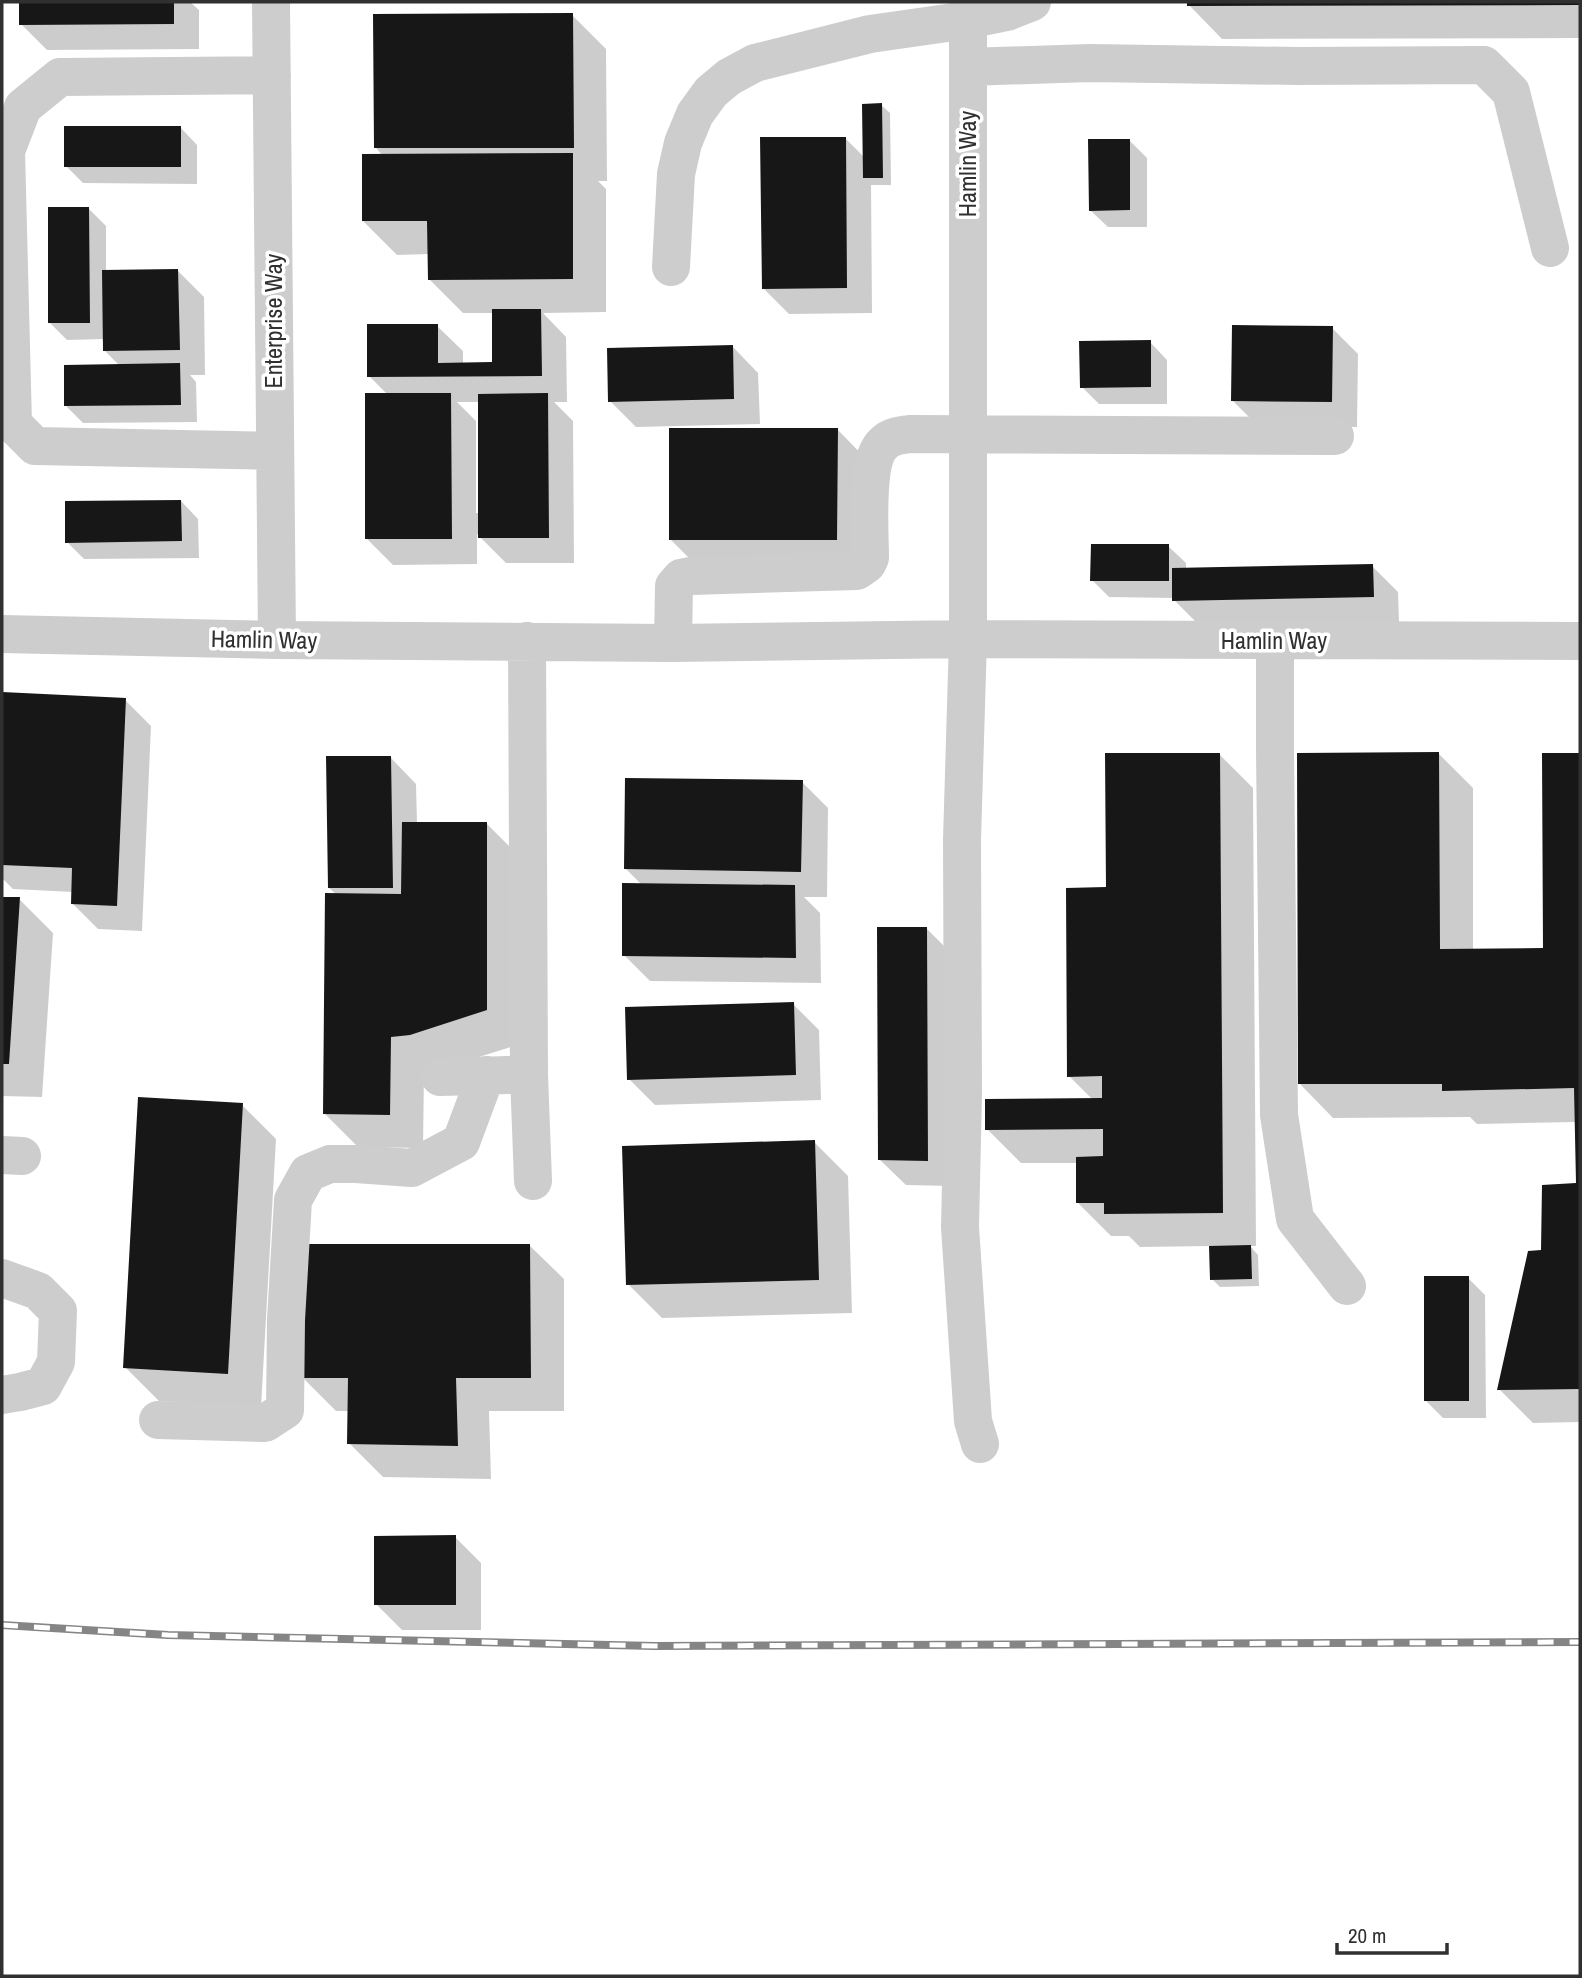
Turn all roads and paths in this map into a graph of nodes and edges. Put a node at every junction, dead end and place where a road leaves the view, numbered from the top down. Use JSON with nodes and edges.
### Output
{"nodes":[{"id":1,"x":271,"y":2,"type":"edge"},
{"id":2,"x":1016,"y":5,"type":"edge"},
{"id":3,"x":968,"y":11,"type":"edge"},
{"id":4,"x":968,"y":67,"type":"junction"},
{"id":5,"x":272,"y":75,"type":"junction"},
{"id":6,"x":1550,"y":248,"type":"dead end"},
{"id":7,"x":671,"y":267,"type":"dead end"},
{"id":8,"x":969,"y":435,"type":"junction"},
{"id":9,"x":1335,"y":436,"type":"dead end"},
{"id":10,"x":275,"y":452,"type":"junction"},
{"id":11,"x":2,"y":634,"type":"edge"},
{"id":12,"x":968,"y":639,"type":"junction"},
{"id":13,"x":277,"y":640,"type":"junction"},
{"id":14,"x":527,"y":641,"type":"junction"},
{"id":15,"x":1275,"y":641,"type":"junction"},
{"id":16,"x":1580,"y":641,"type":"edge"},
{"id":17,"x":673,"y":643,"type":"junction"},
{"id":18,"x":486,"y":1075,"type":"junction"},
{"id":19,"x":529,"y":1075,"type":"junction"},
{"id":20,"x":440,"y":1077,"type":"dead end"},
{"id":21,"x":533,"y":1181,"type":"dead end"},
{"id":22,"x":2,"y":1278,"type":"edge"},
{"id":23,"x":1347,"y":1286,"type":"dead end"},
{"id":24,"x":2,"y":1395,"type":"edge"},
{"id":25,"x":158,"y":1420,"type":"dead end"},
{"id":26,"x":980,"y":1444,"type":"dead end"}],
"edges":[{"from":1,"to":5,"type":"street","name":"Enterprise Way"},
{"from":2,"to":3,"type":"street"},
{"from":3,"to":4,"type":"street","name":"Hamlin Way"},
{"from":3,"to":7,"type":"street"},
{"from":4,"to":6,"type":"street"},
{"from":4,"to":8,"type":"street","name":"Hamlin Way"},
{"from":5,"to":10,"type":"street","name":"Enterprise Way"},
{"from":5,"to":10,"type":"street"},
{"from":8,"to":9,"type":"street"},
{"from":8,"to":12,"type":"street","name":"Hamlin Way"},
{"from":8,"to":17,"type":"street"},
{"from":10,"to":13,"type":"street","name":"Enterprise Way"},
{"from":11,"to":13,"type":"street","name":"Hamlin Way"},
{"from":12,"to":15,"type":"street","name":"Hamlin Way"},
{"from":12,"to":17,"type":"street","name":"Hamlin Way"},
{"from":12,"to":26,"type":"street"},
{"from":13,"to":14,"type":"street","name":"Hamlin Way"},
{"from":14,"to":17,"type":"street","name":"Hamlin Way"},
{"from":14,"to":19,"type":"street"},
{"from":15,"to":16,"type":"street","name":"Hamlin Way"},
{"from":15,"to":23,"type":"street"},
{"from":18,"to":19,"type":"street"},
{"from":18,"to":20,"type":"street"},
{"from":18,"to":25,"type":"street"},
{"from":19,"to":21,"type":"street"},
{"from":22,"to":24,"type":"street"}]}
